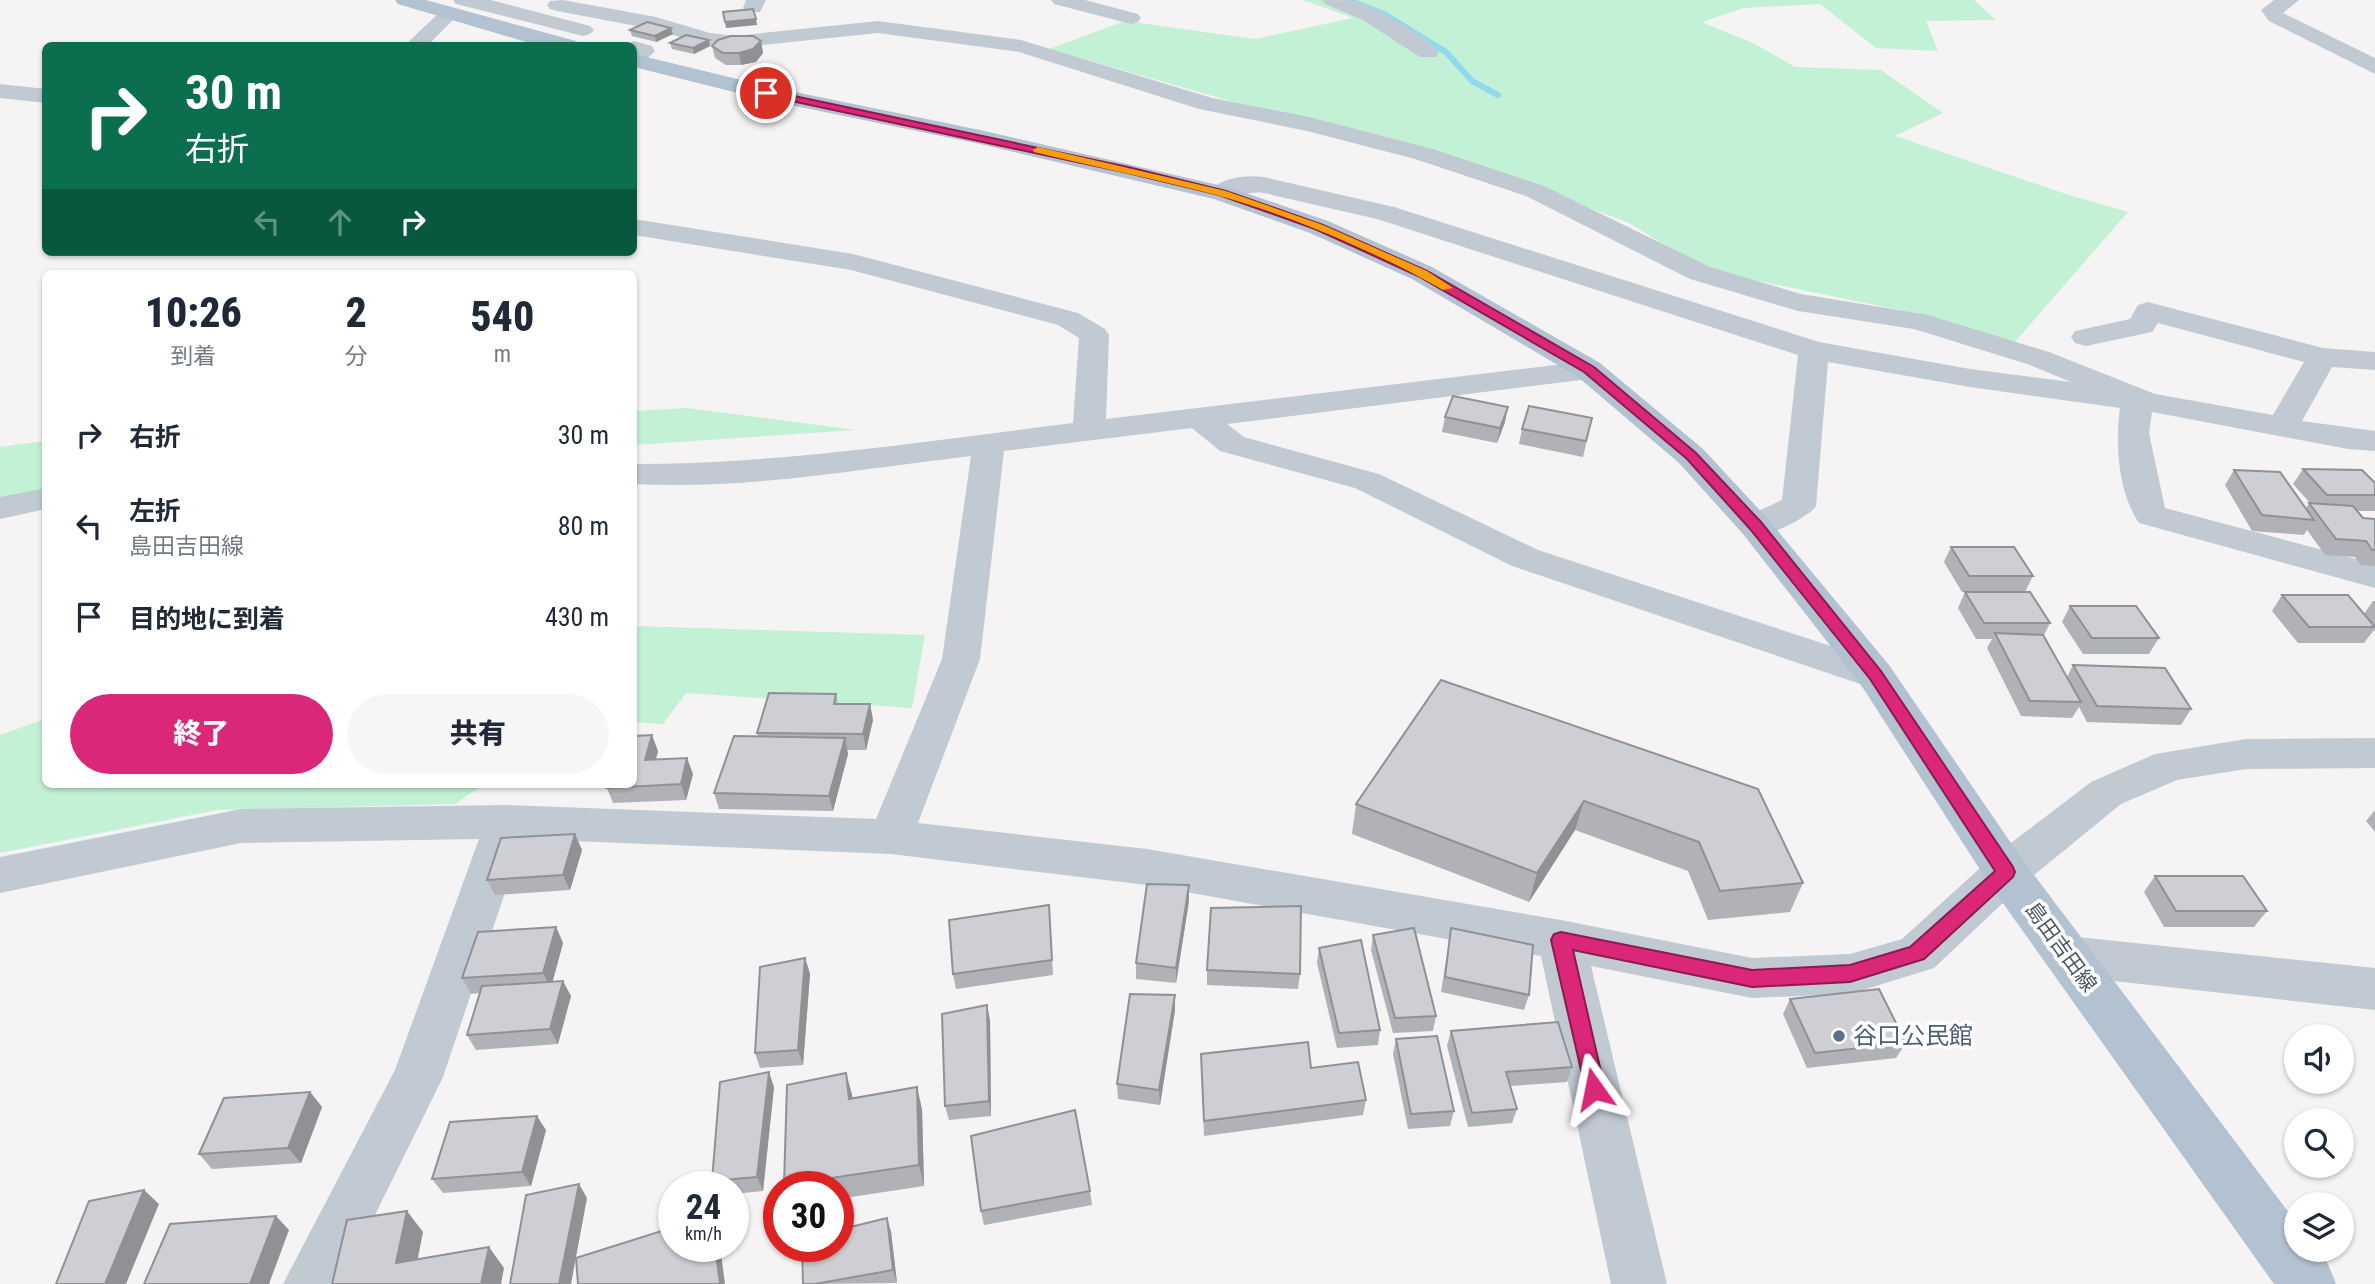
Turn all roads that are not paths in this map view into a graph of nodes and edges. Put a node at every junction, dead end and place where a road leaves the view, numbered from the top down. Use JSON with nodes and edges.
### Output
{"nodes":[{"id":1,"x":405,"y":0,"type":"edge"},
{"id":2,"x":611,"y":0,"type":"edge"},
{"id":3,"x":1061,"y":0,"type":"edge"},
{"id":4,"x":1332,"y":0,"type":"edge"},
{"id":5,"x":2289,"y":0,"type":"edge"},
{"id":6,"x":456,"y":7,"type":"edge"},
{"id":7,"x":543,"y":8,"type":"edge"},
{"id":8,"x":1130,"y":18,"type":"dead end"},
{"id":9,"x":709,"y":21,"type":"dead end"},
{"id":10,"x":500,"y":27,"type":"junction"},
{"id":11,"x":418,"y":42,"type":"edge"},
{"id":12,"x":554,"y":42,"type":"edge"},
{"id":13,"x":614,"y":42,"type":"edge"},
{"id":14,"x":637,"y":51,"type":"edge"},
{"id":15,"x":1428,"y":52,"type":"dead end"},
{"id":16,"x":2375,"y":67,"type":"edge"},
{"id":17,"x":0,"y":91,"type":"edge"},
{"id":18,"x":42,"y":96,"type":"edge"},
{"id":19,"x":1223,"y":193,"type":"junction"},
{"id":20,"x":637,"y":227,"type":"edge"},
{"id":21,"x":2086,"y":337,"type":"dead end"},
{"id":22,"x":1814,"y":350,"type":"junction"},
{"id":23,"x":2322,"y":357,"type":"junction"},
{"id":24,"x":2375,"y":362,"type":"edge"},
{"id":25,"x":1589,"y":370,"type":"junction"},
{"id":26,"x":2142,"y":402,"type":"junction"},
{"id":27,"x":1200,"y":419,"type":"junction"},
{"id":28,"x":2283,"y":427,"type":"junction"},
{"id":29,"x":1089,"y":431,"type":"junction"},
{"id":30,"x":2375,"y":441,"type":"edge"},
{"id":31,"x":989,"y":443,"type":"junction"},
{"id":32,"x":637,"y":474,"type":"edge"},
{"id":33,"x":42,"y":499,"type":"edge"},
{"id":34,"x":0,"y":508,"type":"edge"},
{"id":35,"x":1755,"y":526,"type":"junction"},
{"id":36,"x":2375,"y":576,"type":"edge"},
{"id":37,"x":1875,"y":675,"type":"junction"},
{"id":38,"x":2375,"y":753,"type":"edge"},
{"id":39,"x":507,"y":822,"type":"junction"},
{"id":40,"x":891,"y":837,"type":"junction"},
{"id":41,"x":2006,"y":872,"type":"junction"},
{"id":42,"x":0,"y":875,"type":"edge"},
{"id":43,"x":1561,"y":940,"type":"junction"},
{"id":44,"x":2068,"y":956,"type":"junction"},
{"id":45,"x":2375,"y":989,"type":"edge"},
{"id":46,"x":311,"y":1284,"type":"edge"},
{"id":47,"x":1639,"y":1284,"type":"edge"},
{"id":48,"x":2308,"y":1284,"type":"edge"}],
"edges":[{"from":1,"to":6,"type":"main road"},
{"from":2,"to":9,"type":"street"},
{"from":3,"to":8,"type":"street"},
{"from":4,"to":15,"type":"street"},
{"from":5,"to":16,"type":"street"},
{"from":6,"to":7,"type":"street"},
{"from":6,"to":10,"type":"main road"},
{"from":6,"to":11,"type":"street"},
{"from":7,"to":10,"type":"street"},
{"from":7,"to":13,"type":"street"},
{"from":7,"to":26,"type":"street"},
{"from":10,"to":12,"type":"main road"},
{"from":14,"to":19,"type":"main road","name":"島田吉田線"},
{"from":17,"to":18,"type":"street"},
{"from":19,"to":22,"type":"street"},
{"from":19,"to":25,"type":"main road","name":"島田吉田線"},
{"from":20,"to":29,"type":"street"},
{"from":21,"to":23,"type":"street"},
{"from":22,"to":26,"type":"street"},
{"from":22,"to":35,"type":"street"},
{"from":23,"to":24,"type":"street"},
{"from":23,"to":28,"type":"street"},
{"from":25,"to":27,"type":"street"},
{"from":25,"to":35,"type":"main road","name":"島田吉田線"},
{"from":26,"to":28,"type":"street"},
{"from":26,"to":36,"type":"street"},
{"from":27,"to":29,"type":"street"},
{"from":27,"to":37,"type":"street"},
{"from":28,"to":30,"type":"street"},
{"from":29,"to":31,"type":"street"},
{"from":31,"to":32,"type":"street"},
{"from":31,"to":40,"type":"street"},
{"from":33,"to":34,"type":"street"},
{"from":35,"to":37,"type":"main road","name":"島田吉田線"},
{"from":37,"to":41,"type":"main road","name":"島田吉田線"},
{"from":38,"to":41,"type":"street"},
{"from":39,"to":40,"type":"street"},
{"from":39,"to":42,"type":"street"},
{"from":39,"to":46,"type":"street"},
{"from":40,"to":43,"type":"street"},
{"from":41,"to":43,"type":"street"},
{"from":41,"to":44,"type":"main road","name":"島田吉田線"},
{"from":43,"to":47,"type":"street"},
{"from":44,"to":45,"type":"street"},
{"from":44,"to":48,"type":"main road","name":"島田吉田線"}]}
